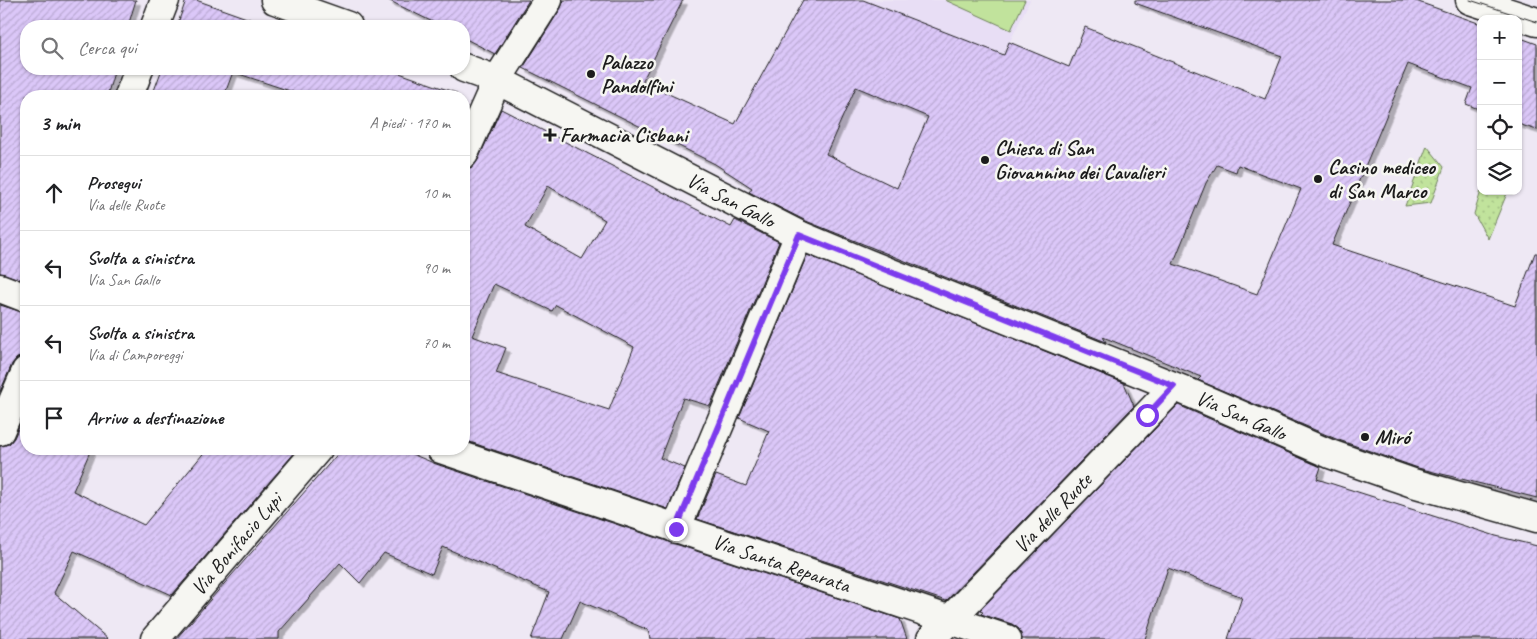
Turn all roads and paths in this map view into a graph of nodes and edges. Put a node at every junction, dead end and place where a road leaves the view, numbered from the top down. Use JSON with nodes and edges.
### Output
{"nodes":[{"id":1,"x":165,"y":0,"type":"edge"},
{"id":2,"x":275,"y":0,"type":"edge"},
{"id":3,"x":548,"y":0,"type":"edge"},
{"id":4,"x":1470,"y":0,"type":"edge"},
{"id":5,"x":157,"y":20,"type":"edge"},
{"id":6,"x":331,"y":20,"type":"edge"},
{"id":7,"x":1537,"y":22,"type":"edge"},
{"id":8,"x":470,"y":70,"type":"edge"},
{"id":9,"x":138,"y":75,"type":"edge"},
{"id":10,"x":497,"y":80,"type":"junction"},
{"id":11,"x":131,"y":90,"type":"edge"},
{"id":12,"x":470,"y":141,"type":"edge"},
{"id":13,"x":799,"y":235,"type":"junction"},
{"id":14,"x":0,"y":288,"type":"edge"},
{"id":15,"x":20,"y":296,"type":"edge"},
{"id":16,"x":20,"y":385,"type":"edge"},
{"id":17,"x":1174,"y":386,"type":"junction"},
{"id":18,"x":0,"y":431,"type":"edge"},
{"id":19,"x":313,"y":455,"type":"edge"},
{"id":20,"x":459,"y":455,"type":"edge"},
{"id":21,"x":1537,"y":518,"type":"edge"},
{"id":22,"x":676,"y":529,"type":"junction"},
{"id":23,"x":940,"y":629,"type":"edge"},
{"id":24,"x":155,"y":639,"type":"edge"},
{"id":25,"x":1007,"y":639,"type":"edge"}],
"edges":[{"from":1,"to":5,"type":"street"},
{"from":2,"to":6,"type":"street"},
{"from":3,"to":10,"type":"street"},
{"from":4,"to":7,"type":"street"},
{"from":8,"to":10,"type":"street","name":"Via San Gallo"},
{"from":9,"to":11,"type":"street"},
{"from":10,"to":12,"type":"street"},
{"from":10,"to":13,"type":"street","name":"Via San Gallo"},
{"from":13,"to":17,"type":"street","name":"Via San Gallo"},
{"from":13,"to":22,"type":"street"},
{"from":14,"to":15,"type":"street"},
{"from":16,"to":18,"type":"street"},
{"from":17,"to":21,"type":"street","name":"Via San Gallo"},
{"from":17,"to":23,"type":"street","name":"Via delle Ruote"},
{"from":19,"to":24,"type":"street","name":"Via Bonifacio Lupi"},
{"from":20,"to":22,"type":"street","name":"Via Santa Reparata"},
{"from":22,"to":23,"type":"street","name":"Via Santa Reparata"},
{"from":23,"to":25,"type":"street","name":"Via Santa Reparata"}]}
